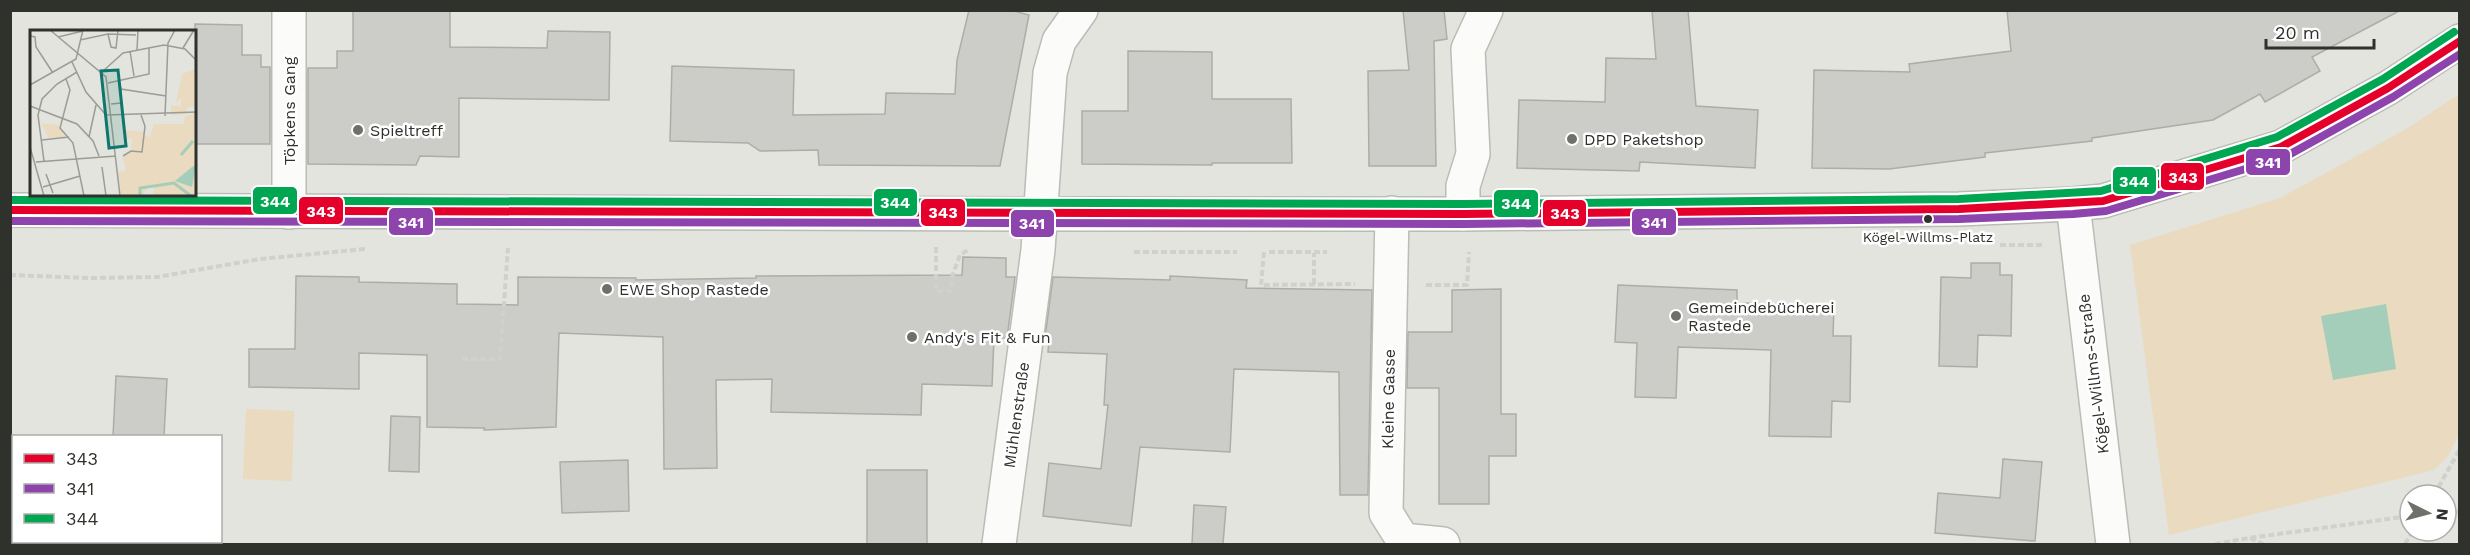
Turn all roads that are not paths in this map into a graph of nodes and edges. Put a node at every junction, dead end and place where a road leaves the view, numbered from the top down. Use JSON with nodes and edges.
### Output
{"nodes":[{"id":1,"x":289,"y":10,"type":"edge"},
{"id":2,"x":1081,"y":10,"type":"edge"},
{"id":3,"x":1486,"y":10,"type":"edge"},
{"id":4,"x":2460,"y":41,"type":"edge"},
{"id":5,"x":2073,"y":204,"type":"junction"},
{"id":6,"x":10,"y":210,"type":"edge"},
{"id":7,"x":289,"y":212,"type":"junction"},
{"id":8,"x":1392,"y":213,"type":"junction"},
{"id":9,"x":1040,"y":214,"type":"junction"},
{"id":10,"x":1463,"y":214,"type":"junction"},
{"id":11,"x":999,"y":544,"type":"edge"},
{"id":12,"x":1443,"y":544,"type":"edge"},
{"id":13,"x":2113,"y":544,"type":"edge"}],
"edges":[{"from":1,"to":7,"type":"street","name":"Töpkens Gang"},
{"from":2,"to":9,"type":"street","name":"Mühlenstraße"},
{"from":3,"to":10,"type":"street"},
{"from":4,"to":5,"type":"street"},
{"from":5,"to":10,"type":"street"},
{"from":5,"to":13,"type":"street","name":"Kögel-Willms-Straße"},
{"from":6,"to":7,"type":"street"},
{"from":7,"to":9,"type":"street"},
{"from":8,"to":9,"type":"street"},
{"from":8,"to":10,"type":"street"},
{"from":8,"to":12,"type":"street","name":"Kleine Gasse"},
{"from":9,"to":11,"type":"street","name":"Mühlenstraße"}]}
